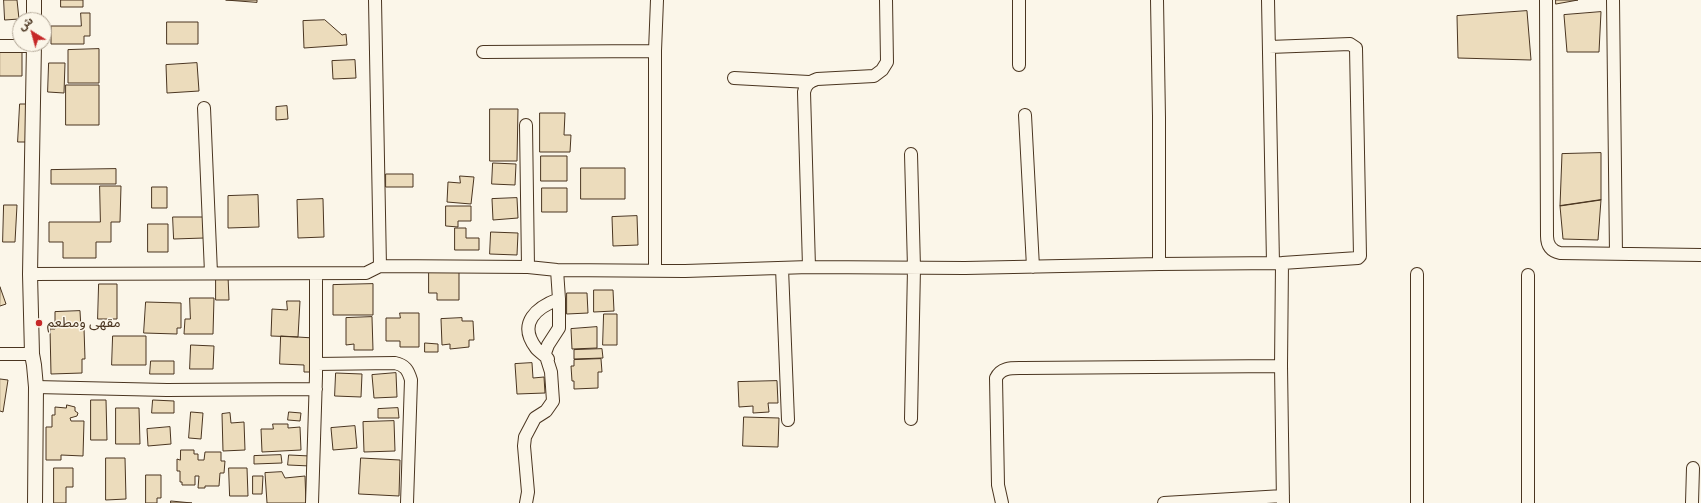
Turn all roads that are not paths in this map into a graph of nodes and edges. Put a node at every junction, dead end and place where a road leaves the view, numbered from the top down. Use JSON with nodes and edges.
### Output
{"nodes":[{"id":1,"x":34,"y":0,"type":"edge"},
{"id":2,"x":375,"y":0,"type":"edge"},
{"id":3,"x":657,"y":0,"type":"edge"},
{"id":4,"x":886,"y":0,"type":"edge"},
{"id":5,"x":1019,"y":0,"type":"edge"},
{"id":6,"x":1157,"y":0,"type":"edge"},
{"id":7,"x":1268,"y":0,"type":"edge"},
{"id":8,"x":1546,"y":0,"type":"edge"},
{"id":9,"x":1613,"y":0,"type":"edge"},
{"id":10,"x":34,"y":12,"type":"edge"},
{"id":11,"x":0,"y":46,"type":"edge"},
{"id":12,"x":12,"y":46,"type":"edge"},
{"id":13,"x":1269,"y":47,"type":"junction"},
{"id":14,"x":655,"y":51,"type":"junction"},
{"id":15,"x":34,"y":52,"type":"edge"},
{"id":16,"x":483,"y":52,"type":"dead end"},
{"id":17,"x":1020,"y":65,"type":"dead end"},
{"id":18,"x":734,"y":78,"type":"dead end"},
{"id":19,"x":809,"y":82,"type":"junction"},
{"id":20,"x":204,"y":108,"type":"dead end"},
{"id":21,"x":1024,"y":116,"type":"dead end"},
{"id":22,"x":526,"y":124,"type":"dead end"},
{"id":23,"x":910,"y":154,"type":"dead end"},
{"id":24,"x":1616,"y":254,"type":"junction"},
{"id":25,"x":1701,"y":255,"type":"edge"},
{"id":26,"x":1277,"y":263,"type":"junction"},
{"id":27,"x":1159,"y":264,"type":"junction"},
{"id":28,"x":380,"y":266,"type":"junction"},
{"id":29,"x":528,"y":267,"type":"junction"},
{"id":30,"x":809,"y":267,"type":"junction"},
{"id":31,"x":1033,"y":267,"type":"junction"},
{"id":32,"x":782,"y":268,"type":"junction"},
{"id":33,"x":914,"y":268,"type":"junction"},
{"id":34,"x":556,"y":270,"type":"junction"},
{"id":35,"x":655,"y":270,"type":"junction"},
{"id":36,"x":211,"y":273,"type":"junction"},
{"id":37,"x":30,"y":274,"type":"junction"},
{"id":38,"x":316,"y":274,"type":"junction"},
{"id":39,"x":1416,"y":274,"type":"dead end"},
{"id":40,"x":1528,"y":275,"type":"dead end"},
{"id":41,"x":559,"y":299,"type":"junction"},
{"id":42,"x":0,"y":354,"type":"edge"},
{"id":43,"x":32,"y":354,"type":"junction"},
{"id":44,"x":548,"y":359,"type":"junction"},
{"id":45,"x":316,"y":364,"type":"junction"},
{"id":46,"x":1281,"y":366,"type":"junction"},
{"id":47,"x":36,"y":387,"type":"junction"},
{"id":48,"x":316,"y":389,"type":"junction"},
{"id":49,"x":911,"y":419,"type":"dead end"},
{"id":50,"x":788,"y":420,"type":"dead end"},
{"id":51,"x":1693,"y":468,"type":"dead end"},
{"id":52,"x":1283,"y":499,"type":"edge"},
{"id":53,"x":34,"y":503,"type":"edge"},
{"id":54,"x":312,"y":503,"type":"edge"},
{"id":55,"x":407,"y":503,"type":"edge"},
{"id":56,"x":526,"y":503,"type":"edge"},
{"id":57,"x":1002,"y":503,"type":"edge"},
{"id":58,"x":1164,"y":503,"type":"edge"},
{"id":59,"x":1417,"y":503,"type":"edge"},
{"id":60,"x":1528,"y":503,"type":"edge"},
{"id":61,"x":1692,"y":503,"type":"edge"}],
"edges":[{"from":1,"to":10,"type":"street"},
{"from":2,"to":28,"type":"street"},
{"from":3,"to":14,"type":"street"},
{"from":4,"to":19,"type":"street"},
{"from":5,"to":17,"type":"street"},
{"from":6,"to":27,"type":"street"},
{"from":7,"to":13,"type":"street"},
{"from":8,"to":24,"type":"street"},
{"from":9,"to":24,"type":"street"},
{"from":11,"to":12,"type":"street"},
{"from":13,"to":26,"type":"street"},
{"from":13,"to":26,"type":"street"},
{"from":14,"to":16,"type":"street"},
{"from":14,"to":35,"type":"street"},
{"from":15,"to":37,"type":"street"},
{"from":18,"to":19,"type":"street"},
{"from":19,"to":30,"type":"street"},
{"from":20,"to":36,"type":"street"},
{"from":21,"to":31,"type":"street"},
{"from":22,"to":29,"type":"street"},
{"from":23,"to":33,"type":"street"},
{"from":24,"to":25,"type":"street"},
{"from":26,"to":27,"type":"street"},
{"from":26,"to":46,"type":"street"},
{"from":27,"to":31,"type":"street"},
{"from":28,"to":29,"type":"street"},
{"from":28,"to":38,"type":"street"},
{"from":29,"to":34,"type":"street"},
{"from":30,"to":32,"type":"street"},
{"from":30,"to":33,"type":"street"},
{"from":31,"to":33,"type":"street"},
{"from":32,"to":35,"type":"street"},
{"from":32,"to":50,"type":"street"},
{"from":33,"to":49,"type":"street"},
{"from":34,"to":35,"type":"street"},
{"from":34,"to":41,"type":"street"},
{"from":36,"to":37,"type":"street"},
{"from":36,"to":38,"type":"street"},
{"from":37,"to":43,"type":"street"},
{"from":38,"to":45,"type":"street"},
{"from":39,"to":59,"type":"street"},
{"from":40,"to":60,"type":"street"},
{"from":41,"to":44,"type":"street"},
{"from":41,"to":44,"type":"street"},
{"from":42,"to":43,"type":"street"},
{"from":43,"to":47,"type":"street"},
{"from":44,"to":56,"type":"street"},
{"from":45,"to":48,"type":"street"},
{"from":45,"to":55,"type":"street"},
{"from":46,"to":52,"type":"street"},
{"from":46,"to":57,"type":"street"},
{"from":47,"to":48,"type":"street"},
{"from":47,"to":53,"type":"street"},
{"from":48,"to":54,"type":"street"},
{"from":51,"to":61,"type":"street"},
{"from":52,"to":58,"type":"street"}]}
